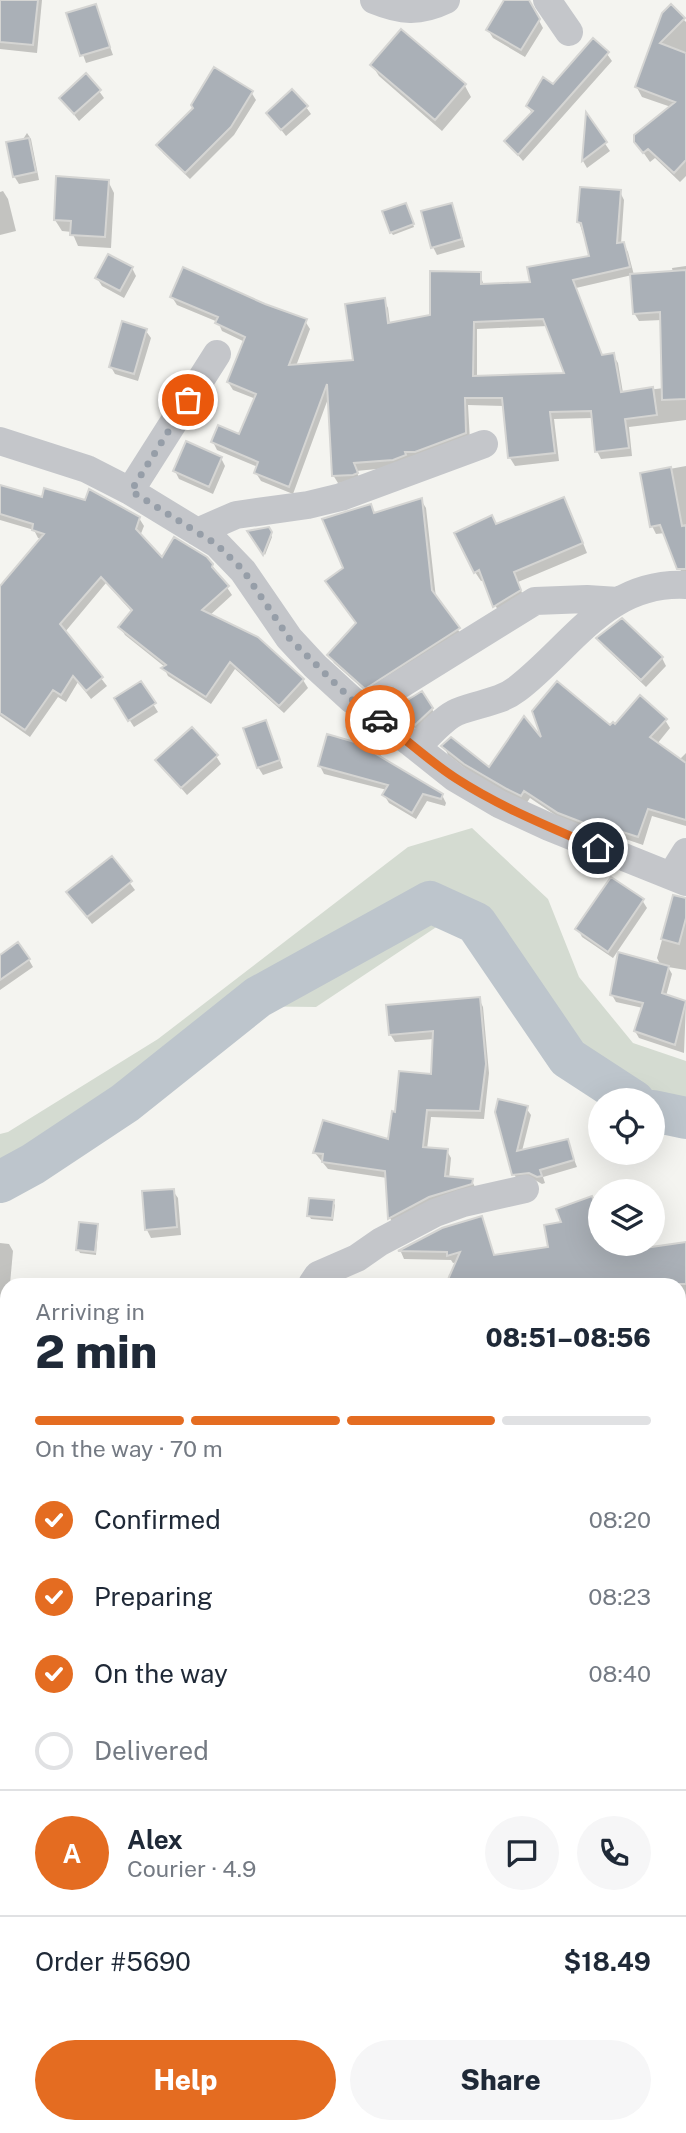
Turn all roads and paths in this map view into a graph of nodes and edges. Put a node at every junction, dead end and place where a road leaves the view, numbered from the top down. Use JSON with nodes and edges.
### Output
{"nodes":[{"id":1,"x":374,"y":0,"type":"edge"},
{"id":2,"x":446,"y":0,"type":"edge"},
{"id":3,"x":547,"y":0,"type":"edge"},
{"id":4,"x":569,"y":32,"type":"dead end"},
{"id":5,"x":217,"y":354,"type":"dead end"},
{"id":6,"x":1,"y":439,"type":"edge"},
{"id":7,"x":484,"y":444,"type":"dead end"},
{"id":8,"x":131,"y":491,"type":"junction"},
{"id":9,"x":197,"y":533,"type":"junction"},
{"id":10,"x":686,"y":585,"type":"edge"},
{"id":11,"x":618,"y":601,"type":"junction"},
{"id":12,"x":366,"y":709,"type":"junction"},
{"id":13,"x":416,"y":747,"type":"junction"},
{"id":14,"x":686,"y":852,"type":"edge"},
{"id":15,"x":678,"y":879,"type":"edge"},
{"id":16,"x":525,"y":1189,"type":"dead end"},
{"id":17,"x":316,"y":1278,"type":"edge"}],
"edges":[{"from":1,"to":2,"type":"street"},
{"from":3,"to":4,"type":"street"},
{"from":5,"to":8,"type":"street"},
{"from":6,"to":8,"type":"street"},
{"from":7,"to":9,"type":"street"},
{"from":8,"to":9,"type":"street"},
{"from":9,"to":12,"type":"street"},
{"from":10,"to":11,"type":"street"},
{"from":11,"to":12,"type":"street"},
{"from":11,"to":13,"type":"street"},
{"from":12,"to":13,"type":"street"},
{"from":13,"to":15,"type":"street"},
{"from":14,"to":15,"type":"street"},
{"from":16,"to":17,"type":"street"}]}
